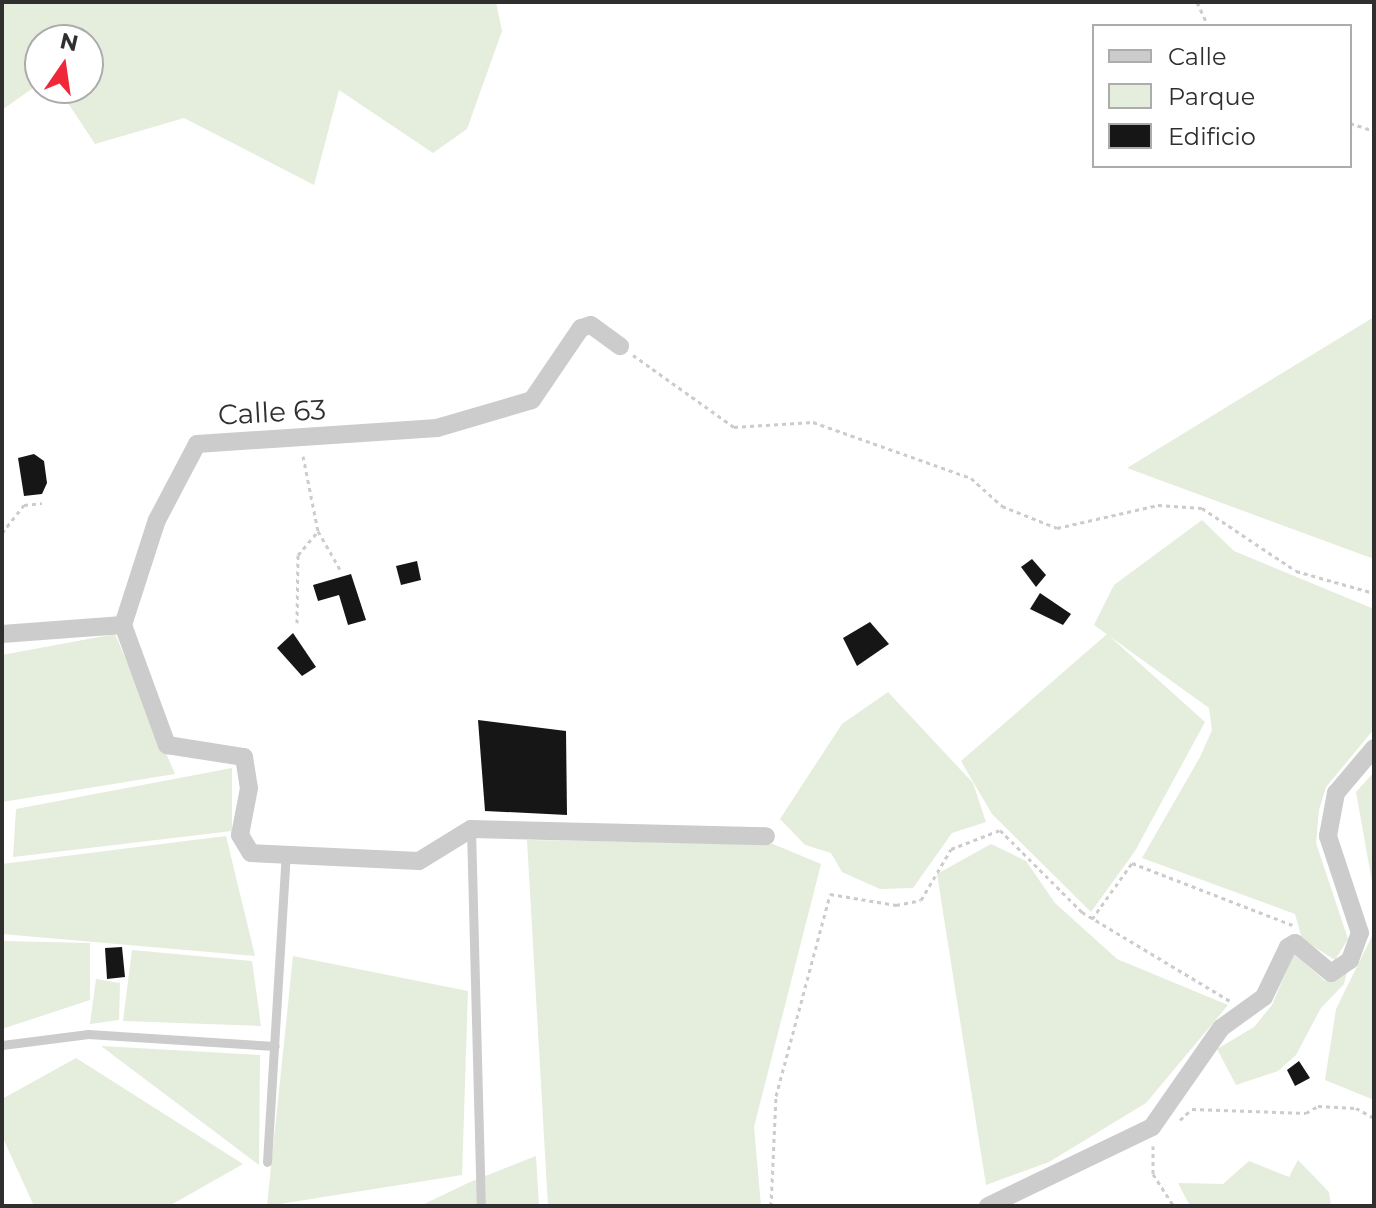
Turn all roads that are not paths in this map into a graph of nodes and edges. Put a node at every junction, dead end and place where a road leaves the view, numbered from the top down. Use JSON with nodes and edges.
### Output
{"nodes":[{"id":1,"x":620,"y":346,"type":"road end"},
{"id":2,"x":123,"y":625,"type":"junction"},
{"id":3,"x":2,"y":634,"type":"edge"},
{"id":4,"x":1374,"y":748,"type":"edge"},
{"id":5,"x":471,"y":829,"type":"junction"},
{"id":6,"x":766,"y":836,"type":"dead end"},
{"id":7,"x":286,"y":854,"type":"junction"},
{"id":8,"x":2,"y":1045,"type":"edge"},
{"id":9,"x":275,"y":1046,"type":"junction"},
{"id":10,"x":267,"y":1162,"type":"dead end"},
{"id":11,"x":481,"y":1206,"type":"edge"},
{"id":12,"x":988,"y":1206,"type":"edge"}],
"edges":[{"from":1,"to":2,"type":"street","name":"Calle 63"},
{"from":2,"to":3,"type":"street"},
{"from":2,"to":7,"type":"street"},
{"from":4,"to":12,"type":"street"},
{"from":5,"to":6,"type":"street"},
{"from":5,"to":7,"type":"street"},
{"from":5,"to":11,"type":"lane"},
{"from":7,"to":9,"type":"lane"},
{"from":8,"to":9,"type":"lane"},
{"from":9,"to":10,"type":"lane"}]}
